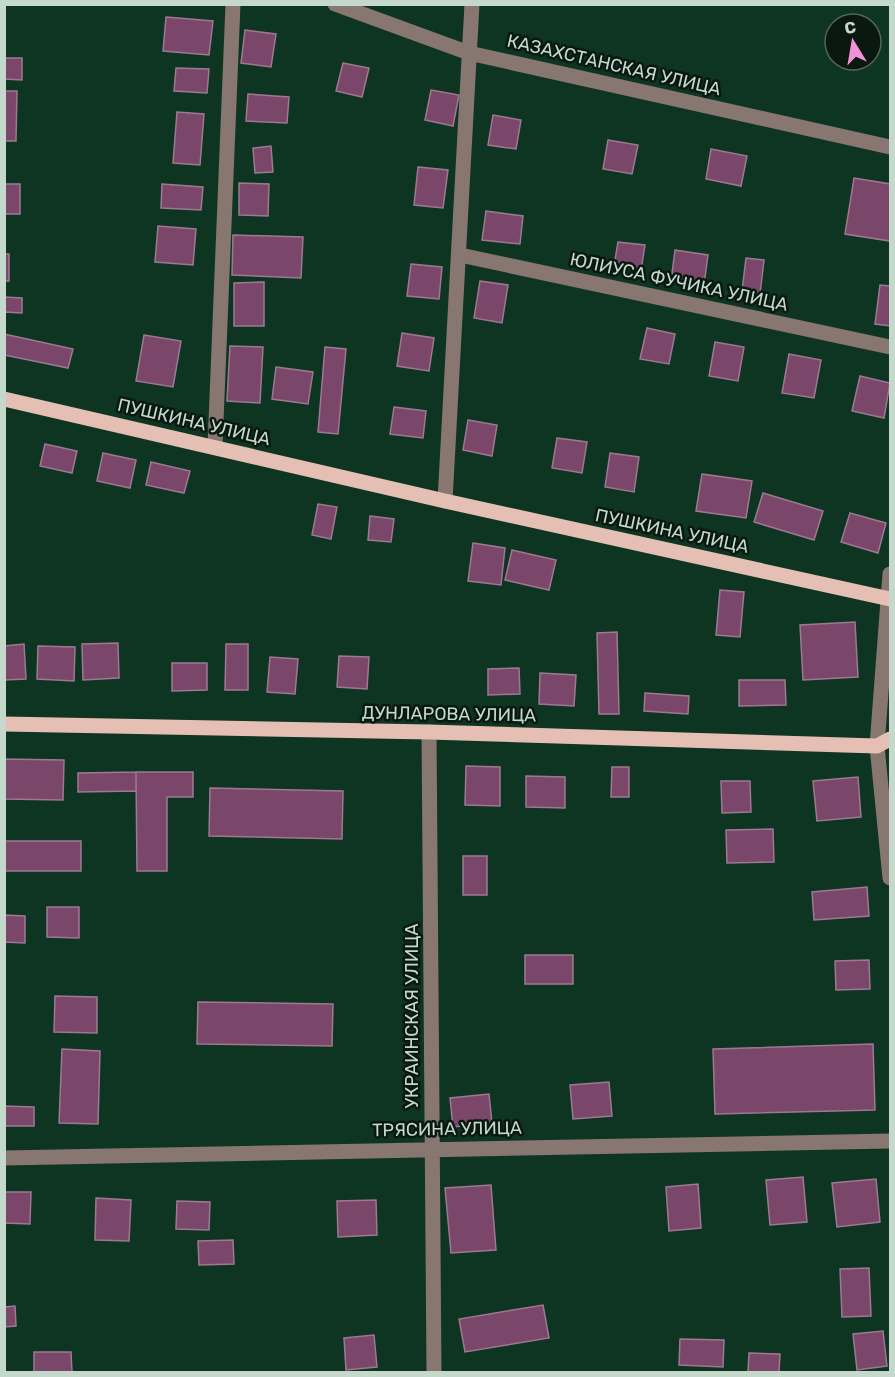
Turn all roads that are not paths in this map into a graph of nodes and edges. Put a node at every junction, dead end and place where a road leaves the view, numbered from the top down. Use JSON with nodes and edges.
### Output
{"nodes":[{"id":1,"x":233,"y":4,"type":"edge"},
{"id":2,"x":335,"y":4,"type":"edge"},
{"id":3,"x":472,"y":4,"type":"edge"},
{"id":4,"x":469,"y":53,"type":"junction"},
{"id":5,"x":891,"y":147,"type":"edge"},
{"id":6,"x":460,"y":255,"type":"junction"},
{"id":7,"x":891,"y":346,"type":"edge"},
{"id":8,"x":4,"y":399,"type":"edge"},
{"id":9,"x":214,"y":446,"type":"junction"},
{"id":10,"x":445,"y":501,"type":"junction"},
{"id":11,"x":891,"y":574,"type":"edge"},
{"id":12,"x":889,"y":598,"type":"edge"},
{"id":13,"x":4,"y":724,"type":"edge"},
{"id":14,"x":429,"y":732,"type":"junction"},
{"id":15,"x":884,"y":743,"type":"edge"},
{"id":16,"x":891,"y":878,"type":"edge"},
{"id":17,"x":891,"y":1141,"type":"edge"},
{"id":18,"x":433,"y":1149,"type":"junction"},
{"id":19,"x":4,"y":1158,"type":"edge"},
{"id":20,"x":434,"y":1372,"type":"edge"}],
"edges":[{"from":1,"to":9,"type":"street"},
{"from":2,"to":4,"type":"street","name":"КАЗАХСТАНСКАЯ УЛИЦА"},
{"from":3,"to":4,"type":"street"},
{"from":4,"to":5,"type":"street","name":"КАЗАХСТАНСКАЯ УЛИЦА"},
{"from":4,"to":6,"type":"street"},
{"from":6,"to":7,"type":"street","name":"ЮЛИУСА ФУЧИКА УЛИЦА"},
{"from":6,"to":10,"type":"street"},
{"from":8,"to":9,"type":"main road","name":"ПУШКИНА УЛИЦА"},
{"from":9,"to":10,"type":"main road","name":"ПУШКИНА УЛИЦА"},
{"from":10,"to":12,"type":"main road","name":"ПУШКИНА УЛИЦА"},
{"from":11,"to":12,"type":"street"},
{"from":12,"to":15,"type":"street"},
{"from":13,"to":14,"type":"main road","name":"ДУНЛАРОВА УЛИЦА"},
{"from":14,"to":15,"type":"main road","name":"ДУНЛАРОВА УЛИЦА"},
{"from":14,"to":18,"type":"street","name":"УКРАИНСКАЯ УЛИЦА"},
{"from":15,"to":16,"type":"street"},
{"from":17,"to":18,"type":"street","name":"ТРЯСИНА УЛИЦА"},
{"from":18,"to":19,"type":"street","name":"ТРЯСИНА УЛИЦА"},
{"from":18,"to":20,"type":"street","name":"УКРАИНСКАЯ УЛИЦА"}]}
